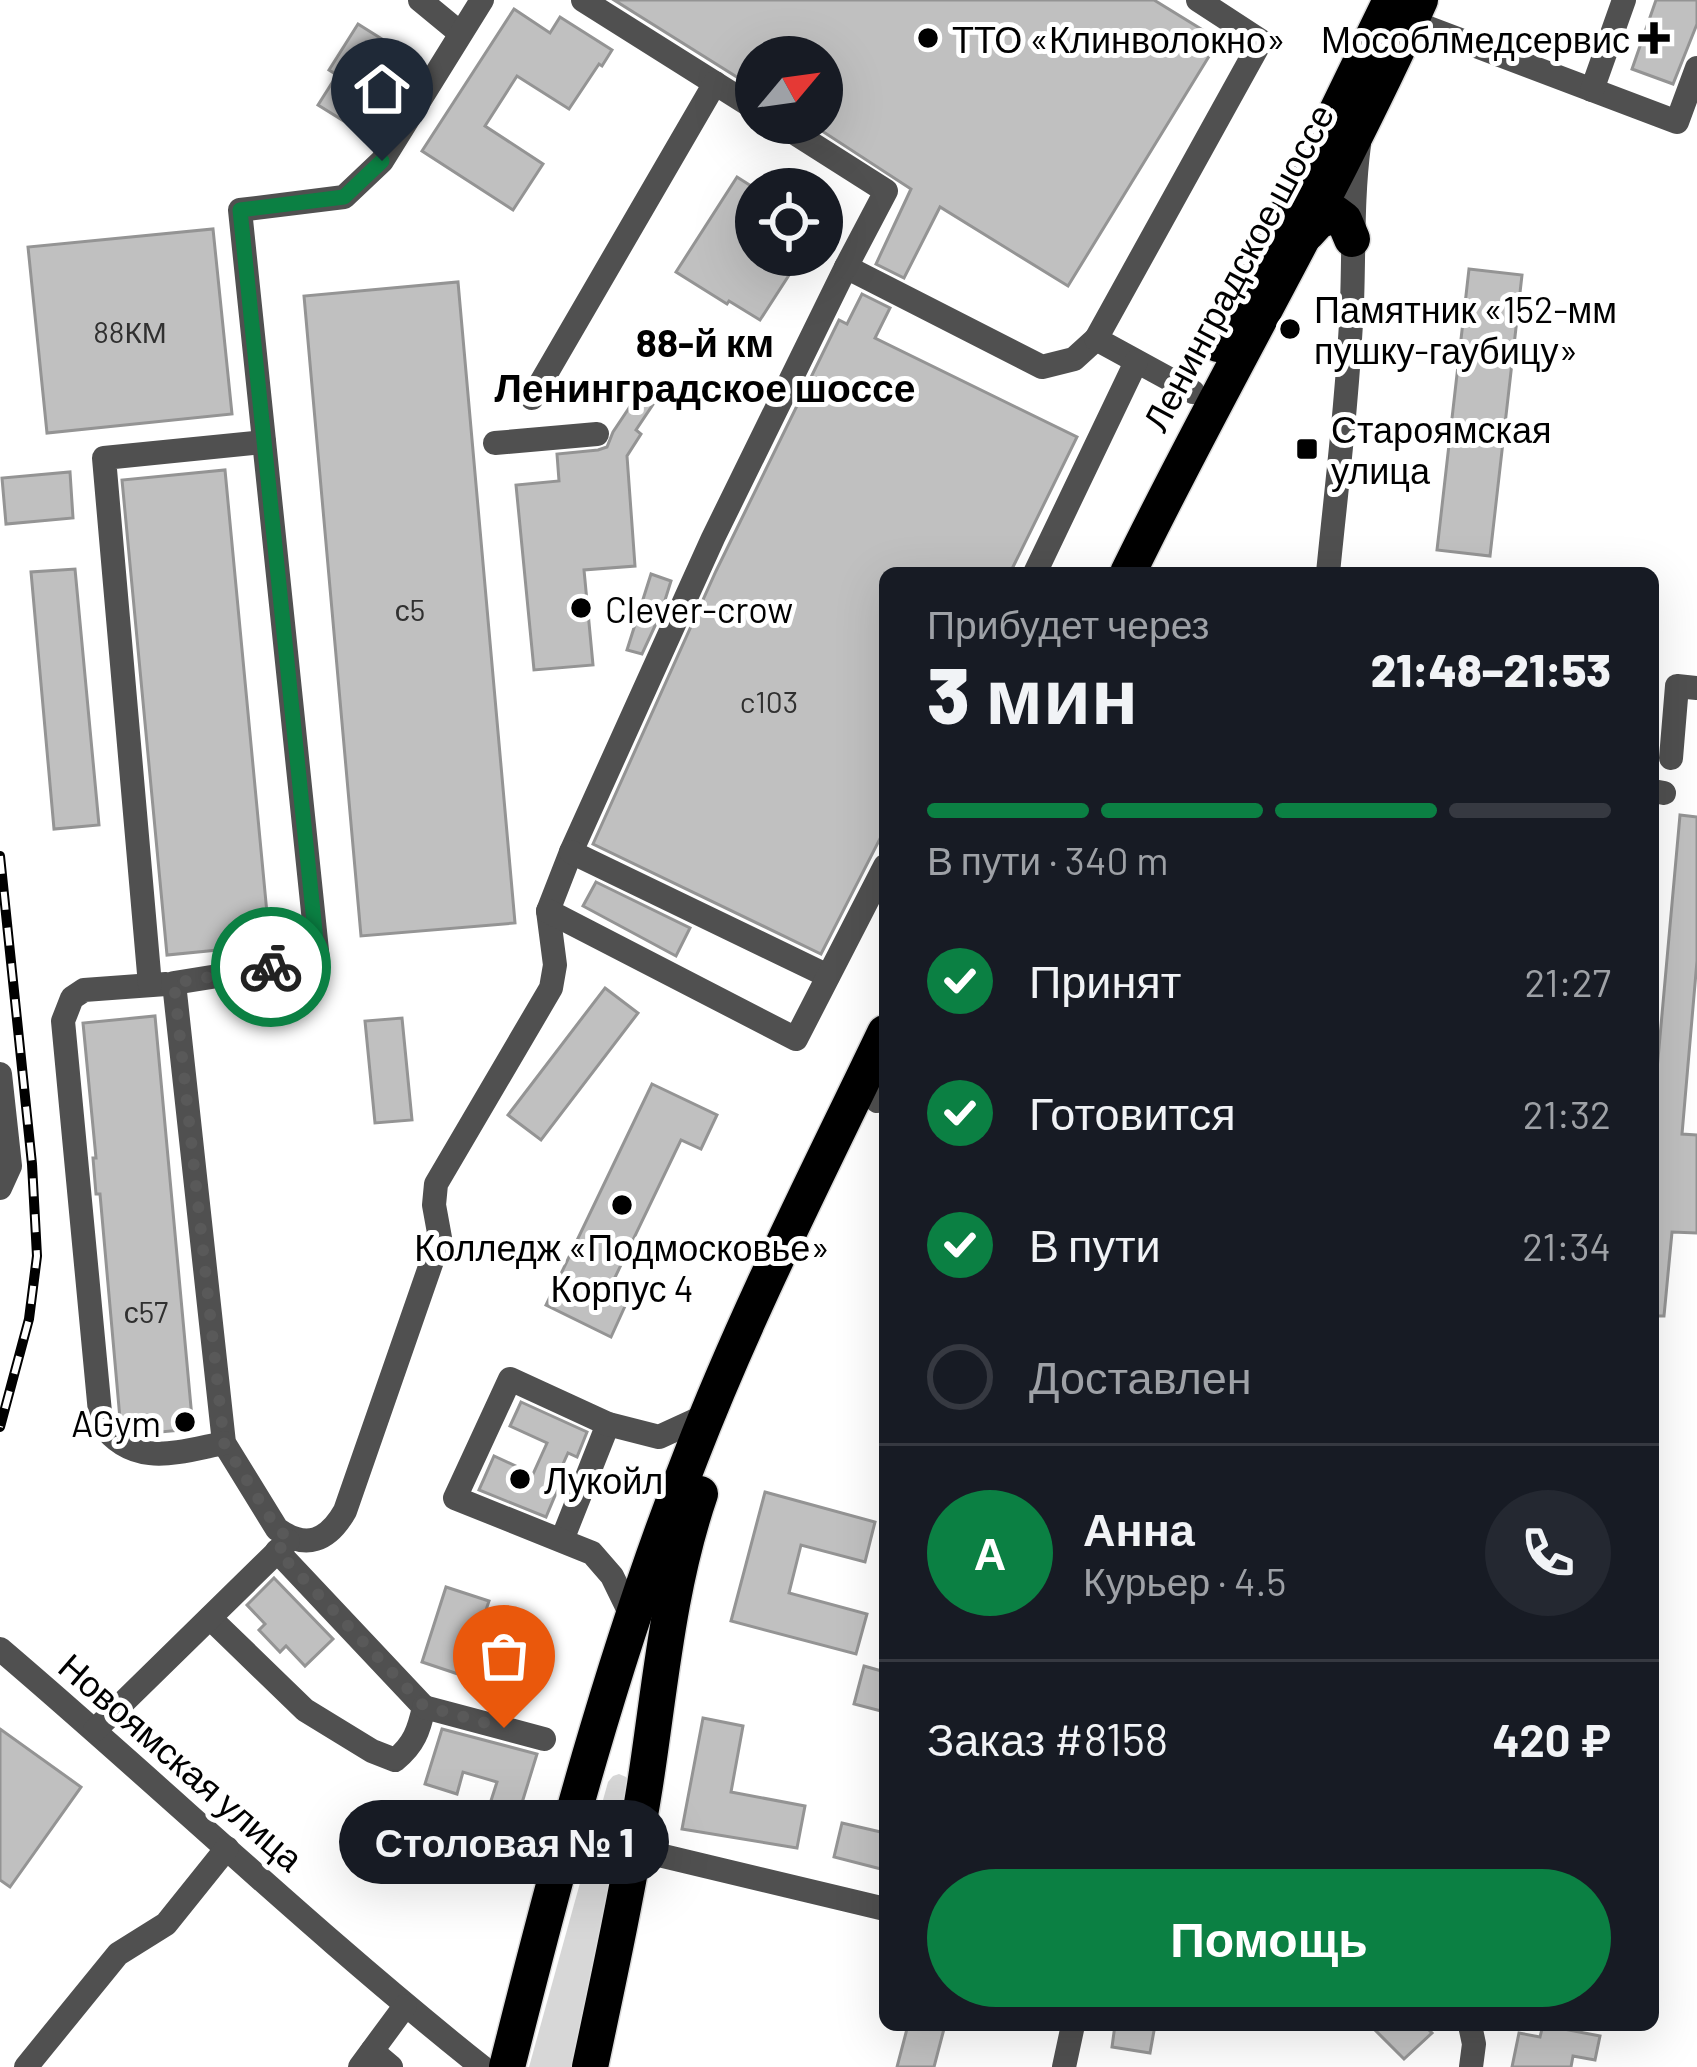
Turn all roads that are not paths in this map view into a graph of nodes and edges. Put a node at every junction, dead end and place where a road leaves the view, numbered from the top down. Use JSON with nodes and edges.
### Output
{"nodes":[{"id":1,"x":420,"y":0,"type":"edge"},
{"id":2,"x":482,"y":0,"type":"edge"},
{"id":3,"x":584,"y":0,"type":"edge"},
{"id":4,"x":1198,"y":0,"type":"edge"},
{"id":5,"x":1624,"y":0,"type":"edge"},
{"id":6,"x":1407,"y":12,"type":"edge"},
{"id":7,"x":460,"y":33,"type":"junction"},
{"id":8,"x":1372,"y":43,"type":"junction"},
{"id":9,"x":1697,"y":68,"type":"edge"},
{"id":10,"x":715,"y":83,"type":"junction"},
{"id":11,"x":1592,"y":90,"type":"junction"},
{"id":12,"x":735,"y":96,"type":"edge"},
{"id":13,"x":1363,"y":118,"type":"junction"},
{"id":14,"x":811,"y":144,"type":"edge"},
{"id":15,"x":1307,"y":233,"type":"junction"},
{"id":16,"x":1352,"y":239,"type":"junction"},
{"id":17,"x":846,"y":267,"type":"junction"},
{"id":18,"x":1352,"y":300,"type":"junction"},
{"id":19,"x":1096,"y":339,"type":"junction"},
{"id":20,"x":1136,"y":362,"type":"junction"},
{"id":21,"x":1193,"y":392,"type":"junction"},
{"id":22,"x":532,"y":398,"type":"dead end"},
{"id":23,"x":597,"y":434,"type":"dead end"},
{"id":24,"x":264,"y":442,"type":"junction"},
{"id":25,"x":495,"y":443,"type":"dead end"},
{"id":26,"x":1037,"y":567,"type":"edge"},
{"id":27,"x":1107,"y":567,"type":"edge"},
{"id":28,"x":1131,"y":567,"type":"edge"},
{"id":29,"x":1329,"y":567,"type":"edge"},
{"id":30,"x":1697,"y":688,"type":"edge"},
{"id":31,"x":1671,"y":758,"type":"dead end"},
{"id":32,"x":571,"y":852,"type":"junction"},
{"id":33,"x":879,"y":878,"type":"edge"},
{"id":34,"x":548,"y":910,"type":"junction"},
{"id":35,"x":829,"y":976,"type":"junction"},
{"id":36,"x":162,"y":984,"type":"junction"},
{"id":37,"x":879,"y":1046,"type":"edge"},
{"id":38,"x":0,"y":1075,"type":"edge"},
{"id":39,"x":879,"y":1100,"type":"edge"},
{"id":40,"x":0,"y":1188,"type":"edge"},
{"id":41,"x":707,"y":1415,"type":"junction"},
{"id":42,"x":608,"y":1424,"type":"junction"},
{"id":43,"x":224,"y":1443,"type":"junction"},
{"id":44,"x":562,"y":1540,"type":"junction"},
{"id":45,"x":284,"y":1545,"type":"junction"},
{"id":46,"x":632,"y":1617,"type":"junction"},
{"id":47,"x":210,"y":1618,"type":"junction"},
{"id":48,"x":0,"y":1649,"type":"edge"},
{"id":49,"x":424,"y":1706,"type":"junction"},
{"id":50,"x":95,"y":1730,"type":"junction"},
{"id":51,"x":544,"y":1739,"type":"dead end"},
{"id":52,"x":585,"y":1767,"type":"junction"},
{"id":53,"x":645,"y":1782,"type":"junction"},
{"id":54,"x":227,"y":1848,"type":"junction"},
{"id":55,"x":634,"y":1850,"type":"junction"},
{"id":56,"x":879,"y":1908,"type":"edge"},
{"id":57,"x":405,"y":2006,"type":"junction"},
{"id":58,"x":1072,"y":2031,"type":"edge"},
{"id":59,"x":1471,"y":2031,"type":"edge"},
{"id":60,"x":374,"y":2062,"type":"edge"},
{"id":61,"x":26,"y":2067,"type":"edge"},
{"id":62,"x":482,"y":2067,"type":"edge"},
{"id":63,"x":507,"y":2067,"type":"edge"},
{"id":64,"x":590,"y":2067,"type":"edge"},
{"id":65,"x":1064,"y":2067,"type":"edge"},
{"id":66,"x":1471,"y":2067,"type":"edge"}],
"edges":[{"from":1,"to":7,"type":"street"},
{"from":2,"to":7,"type":"street"},
{"from":3,"to":10,"type":"street"},
{"from":4,"to":19,"type":"street"},
{"from":5,"to":11,"type":"street"},
{"from":6,"to":8,"type":"highway","name":"Ленинградское шоссе"},
{"from":6,"to":11,"type":"street"},
{"from":6,"to":13,"type":"highway","name":"Ленинградское шоссе"},
{"from":6,"to":18,"type":"street"},
{"from":7,"to":24,"type":"street"},
{"from":8,"to":13,"type":"street"},
{"from":8,"to":21,"type":"highway","name":"Ленинградское шоссе"},
{"from":9,"to":11,"type":"street"},
{"from":10,"to":12,"type":"street"},
{"from":10,"to":22,"type":"street"},
{"from":13,"to":15,"type":"highway","name":"Ленинградское шоссе"},
{"from":13,"to":16,"type":"street"},
{"from":14,"to":17,"type":"street"},
{"from":15,"to":16,"type":"highway"},
{"from":15,"to":28,"type":"highway","name":"Ленинградское шоссе"},
{"from":16,"to":18,"type":"street"},
{"from":17,"to":19,"type":"street"},
{"from":17,"to":32,"type":"street"},
{"from":18,"to":29,"type":"street"},
{"from":19,"to":20,"type":"street"},
{"from":20,"to":21,"type":"street"},
{"from":20,"to":26,"type":"street"},
{"from":21,"to":27,"type":"highway","name":"Ленинградское шоссе"},
{"from":23,"to":25,"type":"street"},
{"from":24,"to":36,"type":"street"},
{"from":24,"to":36,"type":"street"},
{"from":30,"to":31,"type":"street"},
{"from":32,"to":34,"type":"street"},
{"from":32,"to":35,"type":"street"},
{"from":33,"to":35,"type":"street"},
{"from":34,"to":35,"type":"street"},
{"from":34,"to":45,"type":"street"},
{"from":36,"to":43,"type":"street"},
{"from":36,"to":43,"type":"street"},
{"from":37,"to":41,"type":"highway"},
{"from":38,"to":40,"type":"street"},
{"from":39,"to":53,"type":"highway"},
{"from":41,"to":42,"type":"street"},
{"from":41,"to":46,"type":"highway"},
{"from":42,"to":44,"type":"street"},
{"from":42,"to":44,"type":"street"},
{"from":43,"to":45,"type":"street"},
{"from":44,"to":46,"type":"street"},
{"from":45,"to":47,"type":"street"},
{"from":45,"to":49,"type":"street"},
{"from":46,"to":52,"type":"highway"},
{"from":47,"to":49,"type":"street"},
{"from":47,"to":50,"type":"street"},
{"from":48,"to":50,"type":"street","name":"Новоямская улица"},
{"from":49,"to":51,"type":"street"},
{"from":50,"to":54,"type":"street","name":"Новоямская улица"},
{"from":52,"to":53,"type":"highway"},
{"from":52,"to":63,"type":"highway"},
{"from":53,"to":55,"type":"highway"},
{"from":54,"to":57,"type":"street","name":"Новоямская улица"},
{"from":54,"to":61,"type":"street"},
{"from":55,"to":56,"type":"street"},
{"from":55,"to":64,"type":"highway"},
{"from":57,"to":60,"type":"street"},
{"from":57,"to":62,"type":"street","name":"Новоямская улица"},
{"from":58,"to":65,"type":"street"},
{"from":59,"to":66,"type":"street"}]}
